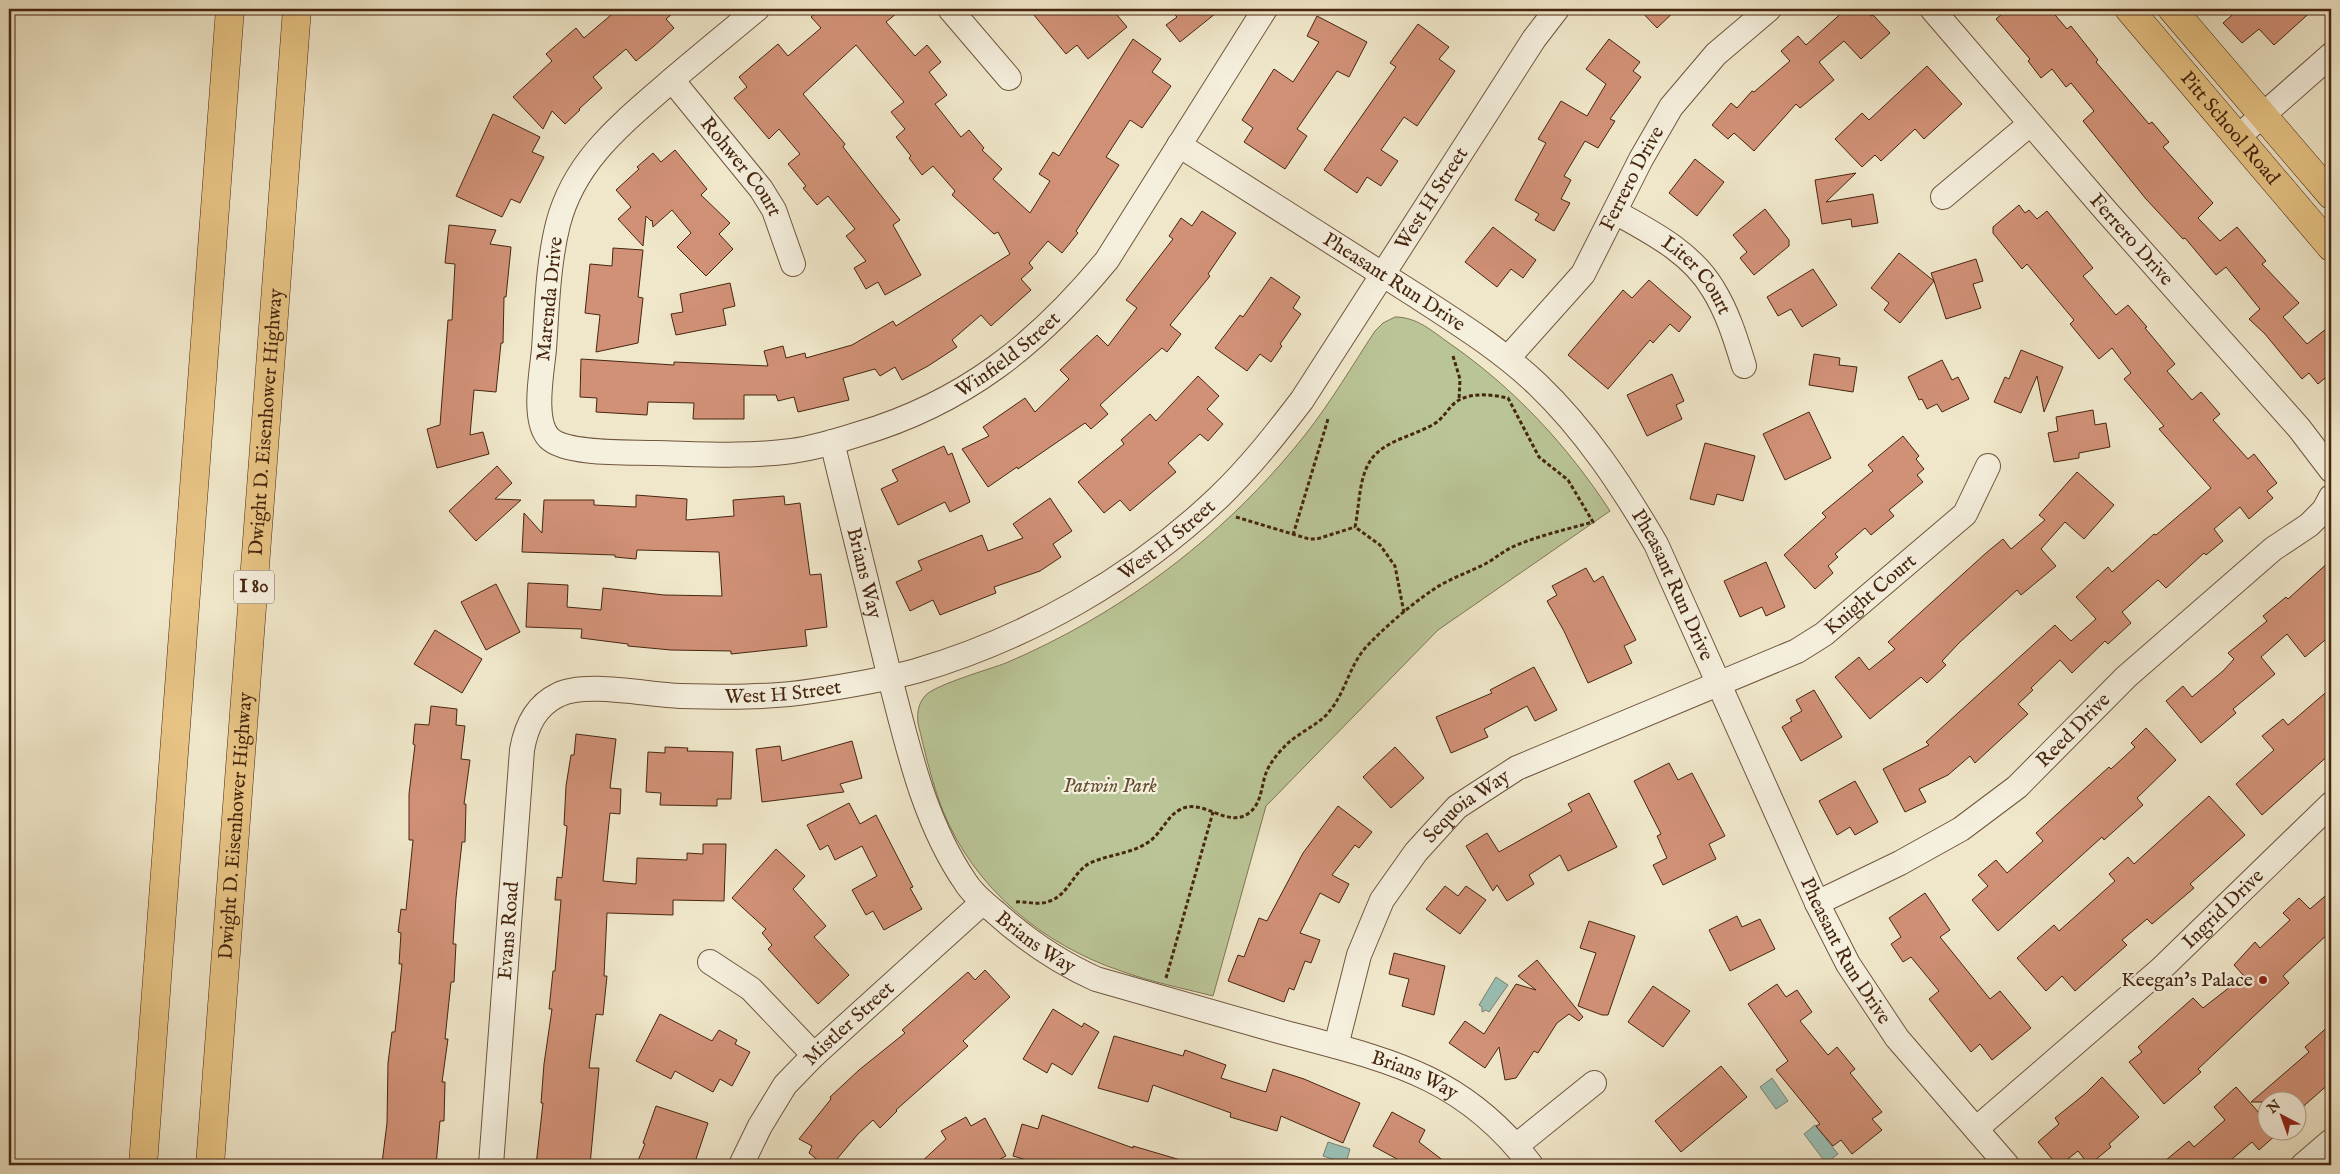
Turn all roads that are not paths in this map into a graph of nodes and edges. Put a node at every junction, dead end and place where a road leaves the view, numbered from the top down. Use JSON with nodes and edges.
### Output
{"nodes":[{"id":1,"x":230,"y":9,"type":"edge"},
{"id":2,"x":298,"y":9,"type":"edge"},
{"id":3,"x":757,"y":9,"type":"edge"},
{"id":4,"x":950,"y":9,"type":"edge"},
{"id":5,"x":1265,"y":9,"type":"edge"},
{"id":6,"x":1557,"y":9,"type":"edge"},
{"id":7,"x":1769,"y":9,"type":"edge"},
{"id":8,"x":1932,"y":9,"type":"edge"},
{"id":9,"x":2129,"y":9,"type":"edge"},
{"id":10,"x":2172,"y":9,"type":"edge"},
{"id":11,"x":2331,"y":55,"type":"edge"},
{"id":12,"x":1009,"y":78,"type":"dead end"},
{"id":13,"x":672,"y":80,"type":"junction"},
{"id":14,"x":2263,"y":116,"type":"junction"},
{"id":15,"x":2030,"y":124,"type":"junction"},
{"id":16,"x":2238,"y":138,"type":"junction"},
{"id":17,"x":1180,"y":145,"type":"junction"},
{"id":18,"x":2331,"y":195,"type":"edge"},
{"id":19,"x":1943,"y":197,"type":"dead end"},
{"id":20,"x":1615,"y":212,"type":"junction"},
{"id":21,"x":2331,"y":247,"type":"edge"},
{"id":22,"x":793,"y":264,"type":"dead end"},
{"id":23,"x":1383,"y":274,"type":"junction"},
{"id":24,"x":1508,"y":358,"type":"junction"},
{"id":25,"x":1744,"y":366,"type":"dead end"},
{"id":26,"x":832,"y":442,"type":"junction"},
{"id":27,"x":598,"y":452,"type":"joint"},
{"id":28,"x":1988,"y":466,"type":"dead end"},
{"id":29,"x":2331,"y":470,"type":"edge"},
{"id":30,"x":2331,"y":497,"type":"edge"},
{"id":31,"x":890,"y":677,"type":"junction"},
{"id":32,"x":1719,"y":683,"type":"junction"},
{"id":33,"x":544,"y":703,"type":"joint"},
{"id":34,"x":2331,"y":804,"type":"edge"},
{"id":35,"x":983,"y":902,"type":"junction"},
{"id":36,"x":1817,"y":903,"type":"junction"},
{"id":37,"x":710,"y":962,"type":"dead end"},
{"id":38,"x":1336,"y":1046,"type":"junction"},
{"id":39,"x":814,"y":1055,"type":"junction"},
{"id":40,"x":1594,"y":1083,"type":"dead end"},
{"id":41,"x":1976,"y":1130,"type":"junction"},
{"id":42,"x":2331,"y":1141,"type":"edge"},
{"id":43,"x":1516,"y":1146,"type":"junction"},
{"id":44,"x":143,"y":1165,"type":"edge"},
{"id":45,"x":210,"y":1165,"type":"edge"},
{"id":46,"x":491,"y":1165,"type":"edge"},
{"id":47,"x":741,"y":1165,"type":"edge"},
{"id":48,"x":1531,"y":1165,"type":"edge"},
{"id":49,"x":2007,"y":1165,"type":"edge"},
{"id":50,"x":2303,"y":1165,"type":"edge"}],
"edges":[{"from":1,"to":44,"type":"main road"},
{"from":2,"to":45,"type":"main road","name":"Dwight D. Eisenhower Highway","number":"I 80"},
{"from":3,"to":13,"type":"street","name":"Marenda Drive"},
{"from":4,"to":12,"type":"street"},
{"from":5,"to":17,"type":"street","name":"Winfield Street"},
{"from":6,"to":23,"type":"street","name":"West H Street"},
{"from":7,"to":20,"type":"street","name":"Ferrero Drive"},
{"from":8,"to":15,"type":"street","name":"Ferrero Drive"},
{"from":9,"to":16,"type":"main road","name":"Pitt School Road"},
{"from":10,"to":14,"type":"main road","name":"Pitt School Road"},
{"from":11,"to":14,"type":"street"},
{"from":13,"to":22,"type":"street","name":"Rohwer Court"},
{"from":13,"to":27,"type":"street","name":"Marenda Drive"},
{"from":14,"to":16,"type":"street"},
{"from":14,"to":18,"type":"main road","name":"Pitt School Road"},
{"from":15,"to":19,"type":"street"},
{"from":15,"to":29,"type":"street","name":"Ferrero Drive"},
{"from":16,"to":21,"type":"main road","name":"Pitt School Road"},
{"from":17,"to":23,"type":"street","name":"Pheasant Run Drive"},
{"from":17,"to":26,"type":"street","name":"Winfield Street"},
{"from":20,"to":24,"type":"street","name":"Ferrero Drive"},
{"from":20,"to":25,"type":"street","name":"Liter Court"},
{"from":23,"to":24,"type":"street","name":"Pheasant Run Drive"},
{"from":23,"to":31,"type":"street","name":"West H Street"},
{"from":24,"to":32,"type":"street","name":"Pheasant Run Drive"},
{"from":26,"to":27,"type":"street","name":"Winfield Street"},
{"from":26,"to":31,"type":"street","name":"Brians Way"},
{"from":28,"to":32,"type":"street","name":"Knight Court"},
{"from":30,"to":36,"type":"street","name":"Reed Drive"},
{"from":31,"to":33,"type":"street","name":"West H Street"},
{"from":31,"to":35,"type":"street","name":"Brians Way"},
{"from":32,"to":36,"type":"street","name":"Pheasant Run Drive"},
{"from":32,"to":38,"type":"street","name":"Sequoia Way"},
{"from":33,"to":46,"type":"street","name":"Evans Road"},
{"from":34,"to":41,"type":"street","name":"Ingrid Drive"},
{"from":35,"to":38,"type":"street","name":"Brians Way"},
{"from":35,"to":39,"type":"street","name":"Mistler Street"},
{"from":36,"to":41,"type":"street","name":"Pheasant Run Drive"},
{"from":37,"to":39,"type":"street"},
{"from":38,"to":43,"type":"street","name":"Brians Way"},
{"from":39,"to":47,"type":"street","name":"Mistler Street"},
{"from":40,"to":43,"type":"street"},
{"from":41,"to":49,"type":"street","name":"Pheasant Run Drive"},
{"from":42,"to":50,"type":"street"},
{"from":43,"to":48,"type":"street","name":"Brians Way"}]}
